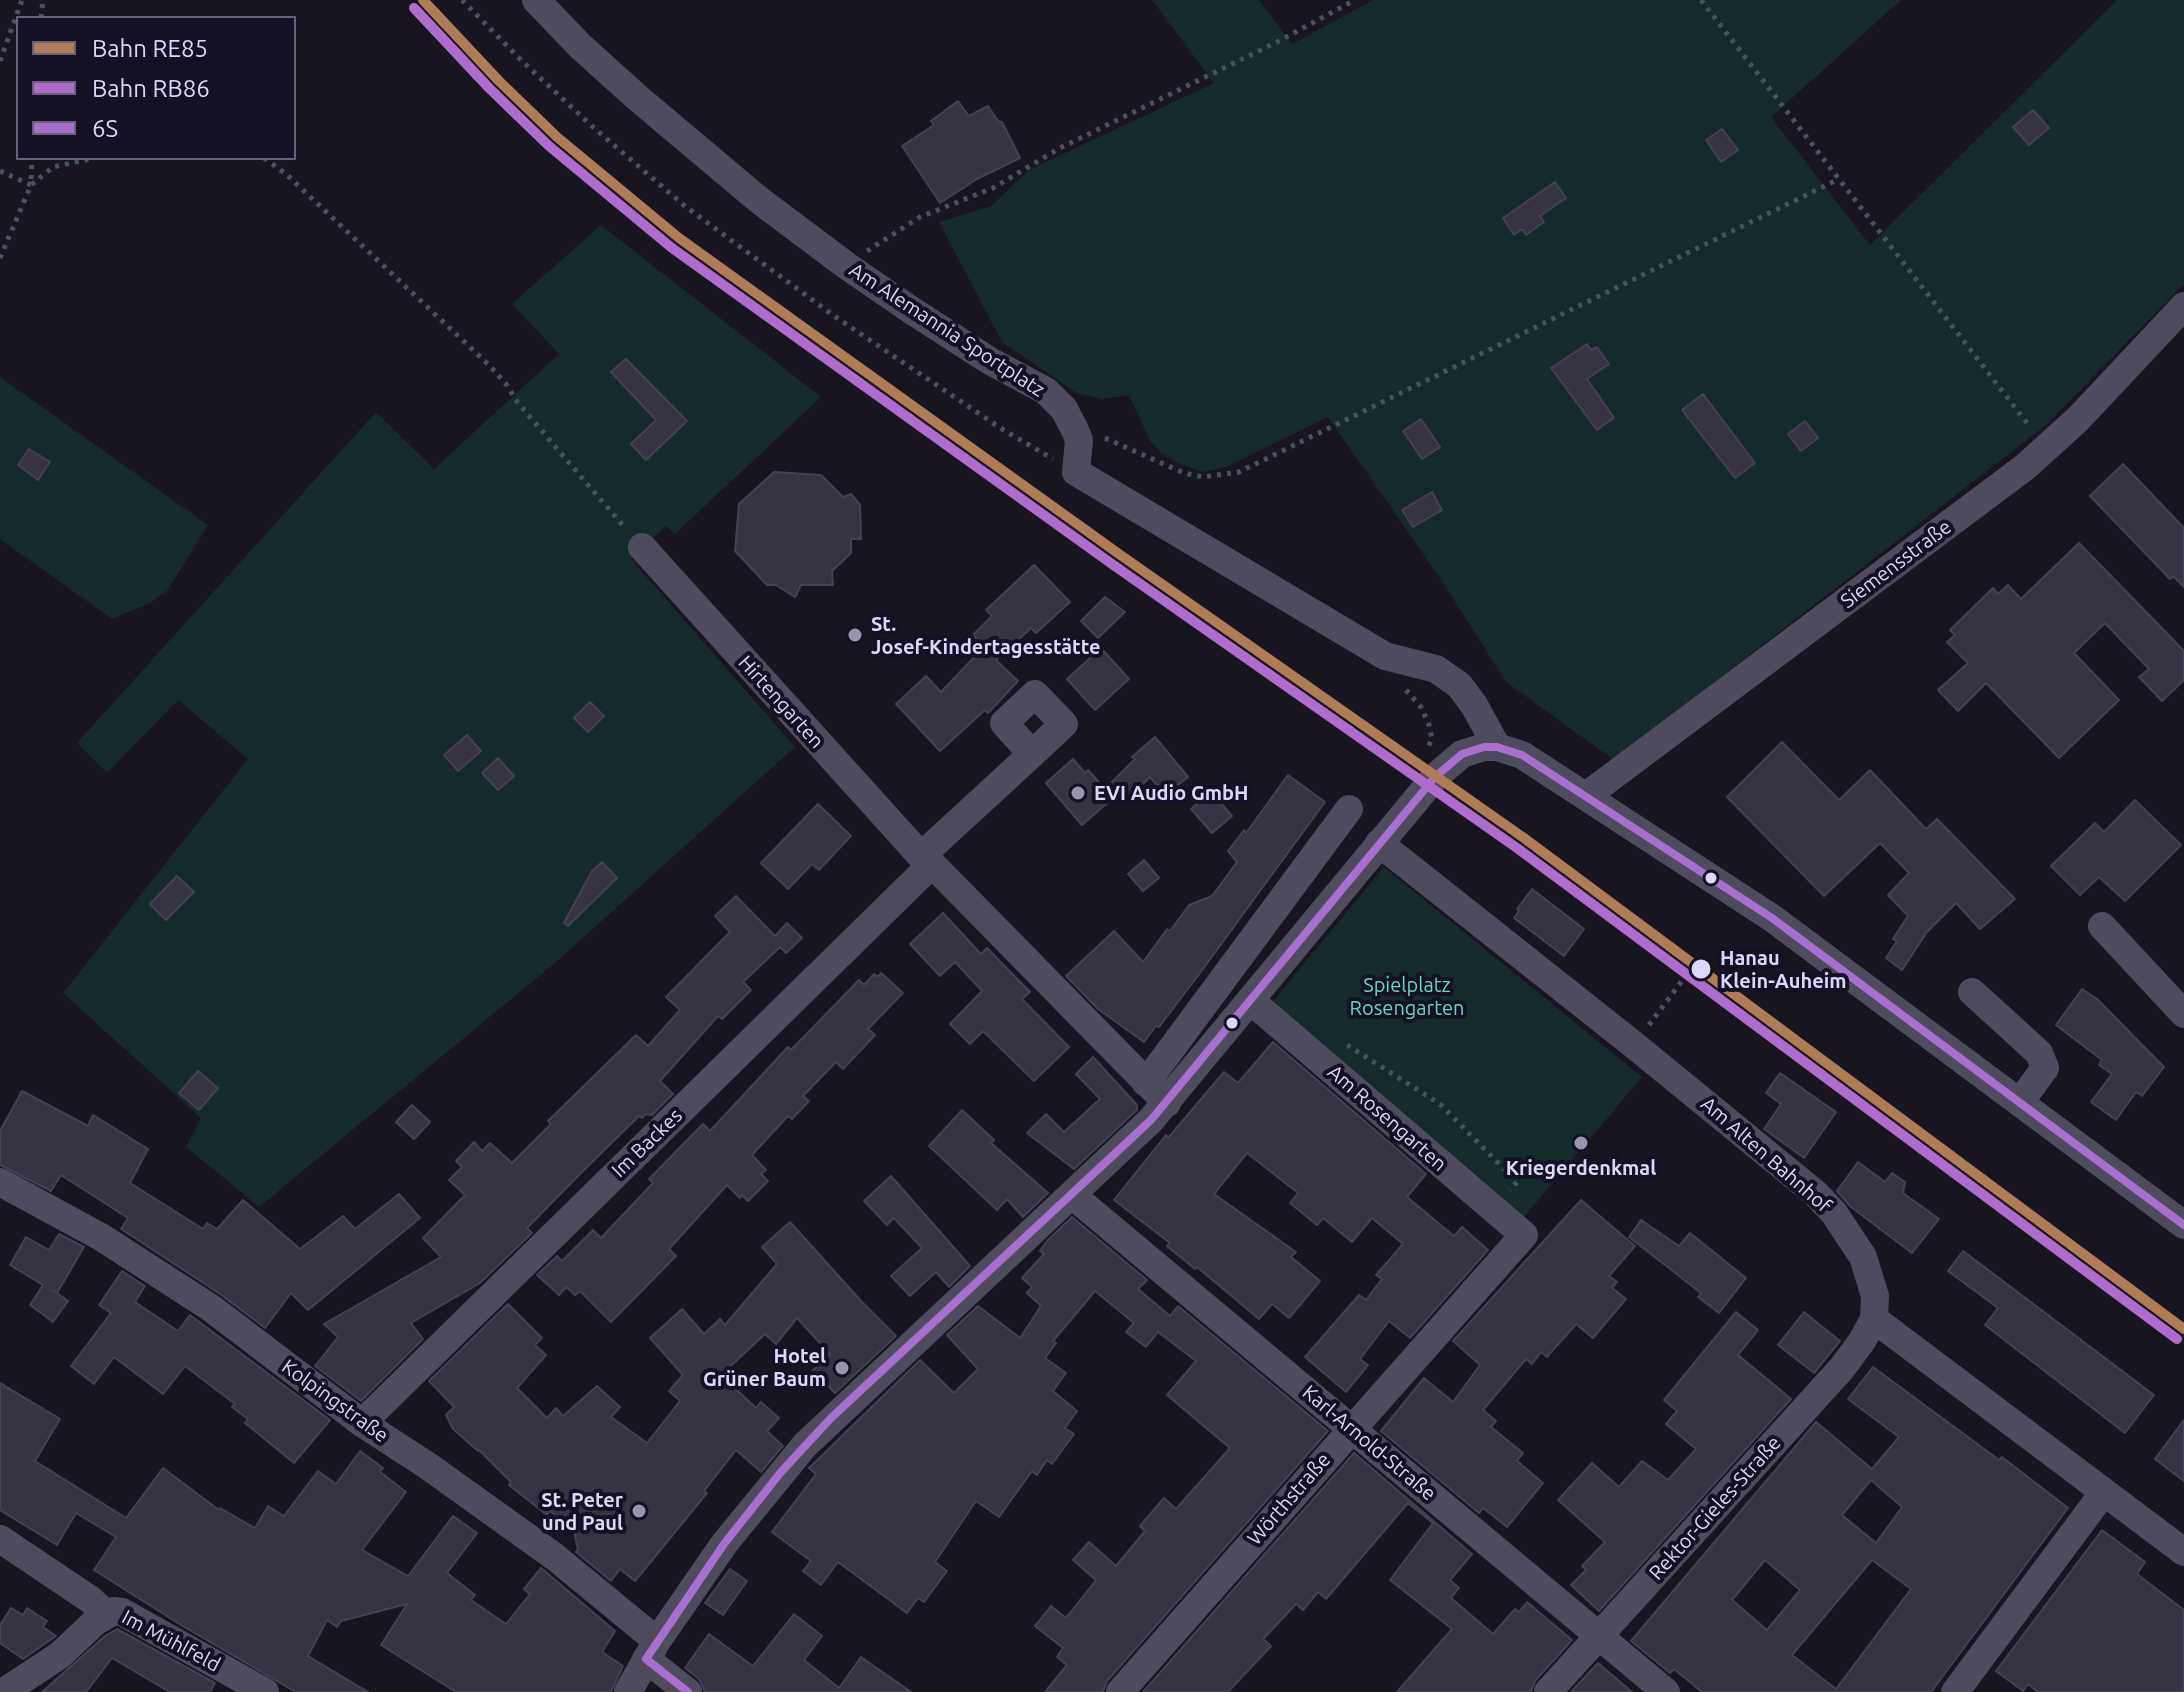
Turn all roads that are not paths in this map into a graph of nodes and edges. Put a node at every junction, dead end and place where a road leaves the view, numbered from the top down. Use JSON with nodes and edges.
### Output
{"nodes":[{"id":1,"x":536,"y":0,"type":"edge"},
{"id":2,"x":2184,"y":306,"type":"edge"},
{"id":3,"x":642,"y":547,"type":"road end"},
{"id":4,"x":1497,"y":747,"type":"junction"},
{"id":5,"x":1032,"y":754,"type":"dead end"},
{"id":6,"x":1586,"y":796,"type":"junction"},
{"id":7,"x":1349,"y":809,"type":"dead end"},
{"id":8,"x":1379,"y":843,"type":"junction"},
{"id":9,"x":926,"y":860,"type":"junction"},
{"id":10,"x":2102,"y":926,"type":"dead end"},
{"id":11,"x":1972,"y":992,"type":"dead end"},
{"id":12,"x":1250,"y":1000,"type":"junction"},
{"id":13,"x":2184,"y":1014,"type":"edge"},
{"id":14,"x":1146,"y":1083,"type":"junction"},
{"id":15,"x":2020,"y":1102,"type":"junction"},
{"id":16,"x":1167,"y":1103,"type":"junction"},
{"id":17,"x":0,"y":1182,"type":"edge"},
{"id":18,"x":1072,"y":1195,"type":"junction"},
{"id":19,"x":2182,"y":1219,"type":"edge"},
{"id":20,"x":1524,"y":1235,"type":"joint"},
{"id":21,"x":1874,"y":1319,"type":"junction"},
{"id":22,"x":362,"y":1423,"type":"junction"},
{"id":23,"x":1352,"y":1428,"type":"junction"},
{"id":24,"x":2104,"y":1492,"type":"junction"},
{"id":25,"x":0,"y":1539,"type":"edge"},
{"id":26,"x":2184,"y":1552,"type":"edge"},
{"id":27,"x":106,"y":1614,"type":"junction"},
{"id":28,"x":1599,"y":1636,"type":"junction"},
{"id":29,"x":651,"y":1650,"type":"junction"},
{"id":30,"x":4,"y":1692,"type":"edge"},
{"id":31,"x":265,"y":1692,"type":"edge"},
{"id":32,"x":628,"y":1692,"type":"edge"},
{"id":33,"x":688,"y":1692,"type":"edge"},
{"id":34,"x":1120,"y":1692,"type":"edge"},
{"id":35,"x":1548,"y":1692,"type":"edge"},
{"id":36,"x":1666,"y":1692,"type":"edge"},
{"id":37,"x":1955,"y":1692,"type":"edge"}],
"edges":[{"from":1,"to":4,"type":"street","name":"Am Alemannia Sportplatz"},
{"from":2,"to":6,"type":"street","name":"Siemensstraße"},
{"from":3,"to":9,"type":"street","name":"Hirtengarten"},
{"from":4,"to":6,"type":"street"},
{"from":4,"to":8,"type":"street"},
{"from":5,"to":9,"type":"street"},
{"from":6,"to":15,"type":"street"},
{"from":7,"to":14,"type":"street"},
{"from":8,"to":12,"type":"street"},
{"from":8,"to":21,"type":"street","name":"Am Alten Bahnhof"},
{"from":9,"to":14,"type":"street","name":"Hirtengarten"},
{"from":9,"to":22,"type":"street","name":"Im Backes"},
{"from":10,"to":13,"type":"street"},
{"from":11,"to":15,"type":"street"},
{"from":12,"to":16,"type":"street"},
{"from":12,"to":20,"type":"street","name":"Am Rosengarten"},
{"from":14,"to":16,"type":"street","name":"Hirtengarten"},
{"from":15,"to":19,"type":"street"},
{"from":16,"to":18,"type":"street"},
{"from":17,"to":22,"type":"street","name":"Kolpingstraße"},
{"from":18,"to":23,"type":"street","name":"Karl-Arnold-Straße"},
{"from":18,"to":29,"type":"street"},
{"from":20,"to":23,"type":"street","name":"Wörthstraße"},
{"from":21,"to":24,"type":"street"},
{"from":21,"to":28,"type":"street","name":"Rektor-Gieles-Straße"},
{"from":22,"to":29,"type":"street","name":"Kolpingstraße"},
{"from":23,"to":28,"type":"street","name":"Karl-Arnold-Straße"},
{"from":23,"to":34,"type":"street","name":"Wörthstraße"},
{"from":24,"to":26,"type":"street"},
{"from":24,"to":37,"type":"street"},
{"from":25,"to":27,"type":"street"},
{"from":27,"to":30,"type":"street","name":"Im Mühlfeld"},
{"from":27,"to":31,"type":"street","name":"Im Mühlfeld"},
{"from":28,"to":35,"type":"street","name":"Rektor-Gieles-Straße"},
{"from":28,"to":36,"type":"street","name":"Karl-Arnold-Straße"},
{"from":29,"to":32,"type":"street"},
{"from":29,"to":33,"type":"street","name":"Kolpingstraße"}]}
